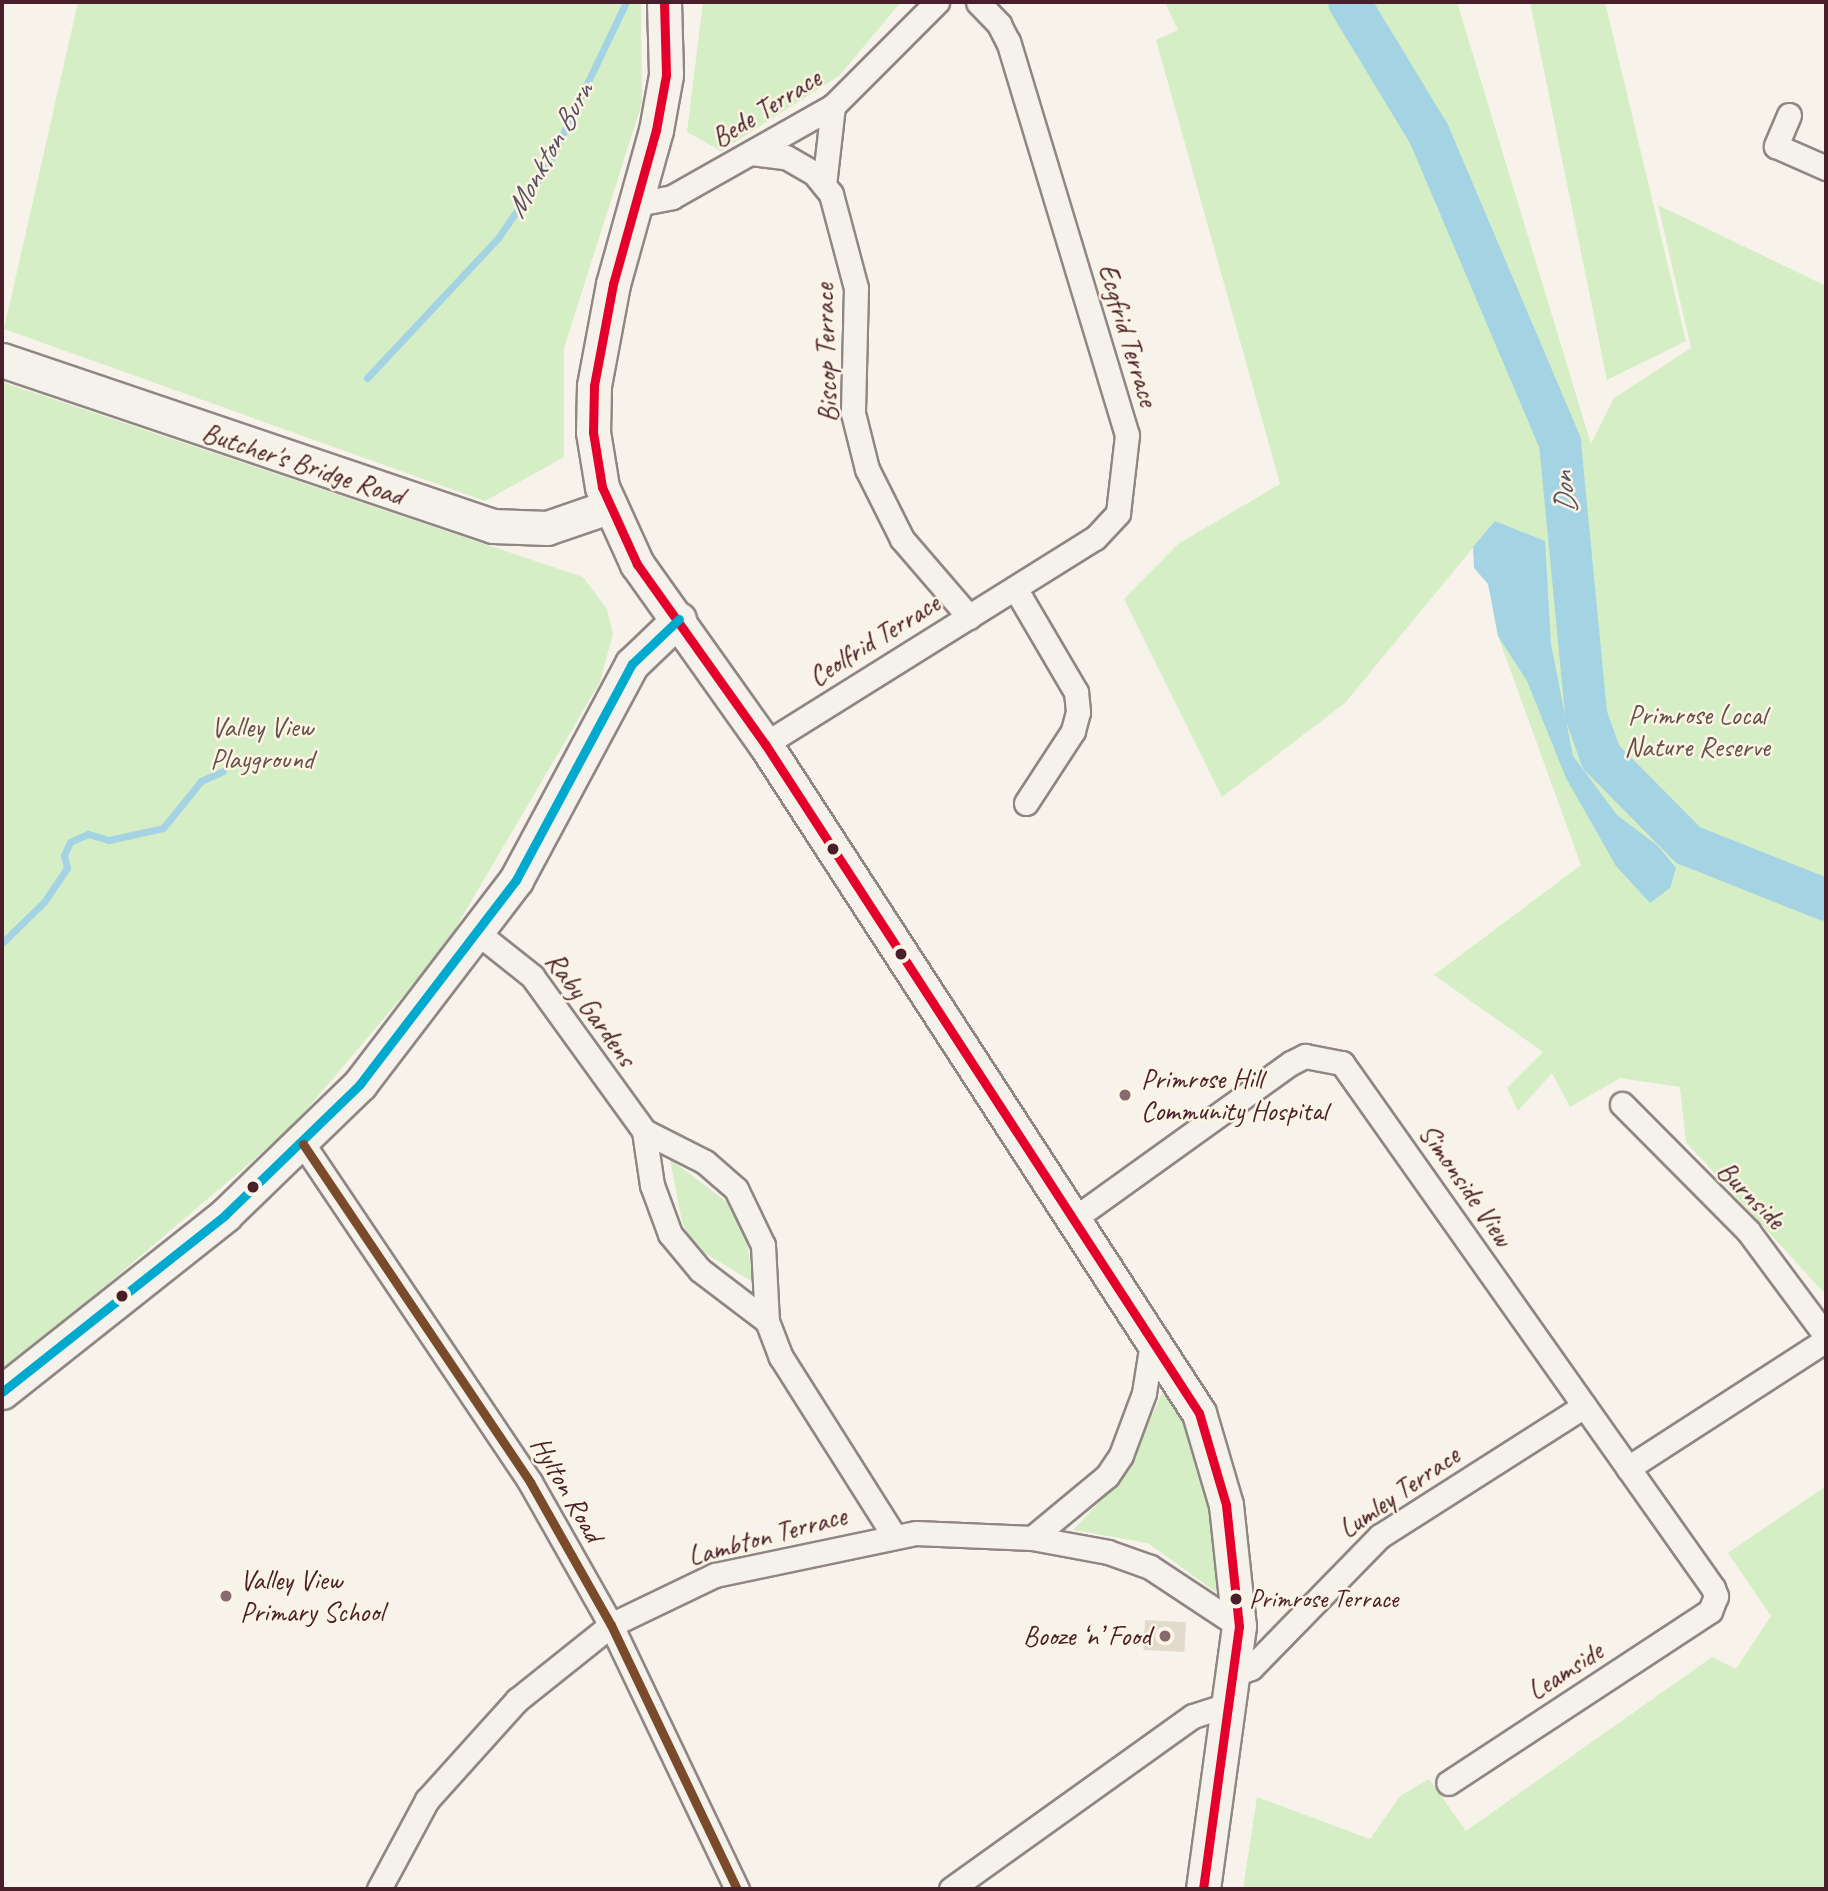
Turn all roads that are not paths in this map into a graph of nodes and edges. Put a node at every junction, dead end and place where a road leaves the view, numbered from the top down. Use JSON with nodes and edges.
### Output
{"nodes":[{"id":1,"x":664,"y":2,"type":"edge"},
{"id":2,"x":937,"y":2,"type":"edge"},
{"id":3,"x":978,"y":2,"type":"edge"},
{"id":4,"x":833,"y":106,"type":"junction"},
{"id":5,"x":1789,"y":115,"type":"dead end"},
{"id":6,"x":751,"y":153,"type":"junction"},
{"id":7,"x":1826,"y":168,"type":"edge"},
{"id":8,"x":824,"y":185,"type":"junction"},
{"id":9,"x":637,"y":204,"type":"junction"},
{"id":10,"x":2,"y":360,"type":"edge"},
{"id":11,"x":608,"y":507,"type":"junction"},
{"id":12,"x":1015,"y":588,"type":"junction"},
{"id":13,"x":969,"y":617,"type":"junction"},
{"id":14,"x":679,"y":619,"type":"junction"},
{"id":15,"x":761,"y":738,"type":"junction"},
{"id":16,"x":1026,"y":803,"type":"dead end"},
{"id":17,"x":479,"y":934,"type":"junction"},
{"id":18,"x":1622,"y":1104,"type":"dead end"},
{"id":19,"x":644,"y":1131,"type":"junction"},
{"id":20,"x":303,"y":1144,"type":"junction"},
{"id":21,"x":1075,"y":1218,"type":"junction"},
{"id":22,"x":767,"y":1321,"type":"junction"},
{"id":23,"x":1153,"y":1336,"type":"junction"},
{"id":24,"x":1826,"y":1338,"type":"edge"},
{"id":25,"x":2,"y":1392,"type":"edge"},
{"id":26,"x":1584,"y":1406,"type":"junction"},
{"id":27,"x":1628,"y":1468,"type":"junction"},
{"id":28,"x":894,"y":1536,"type":"junction"},
{"id":29,"x":1032,"y":1538,"type":"junction"},
{"id":30,"x":1713,"y":1606,"type":"joint"},
{"id":31,"x":611,"y":1625,"type":"junction"},
{"id":32,"x":1239,"y":1626,"type":"junction"},
{"id":33,"x":1233,"y":1689,"type":"junction"},
{"id":34,"x":1448,"y":1783,"type":"dead end"},
{"id":35,"x":379,"y":1889,"type":"edge"},
{"id":36,"x":737,"y":1889,"type":"edge"},
{"id":37,"x":951,"y":1889,"type":"edge"},
{"id":38,"x":1203,"y":1889,"type":"edge"}],
"edges":[{"from":1,"to":9,"type":"street"},
{"from":2,"to":4,"type":"street","name":"Bede Terrace"},
{"from":3,"to":12,"type":"street","name":"Ecgfrid Terrace"},
{"from":4,"to":6,"type":"street","name":"Bede Terrace"},
{"from":4,"to":8,"type":"street","name":"Biscop Terrace"},
{"from":5,"to":7,"type":"street"},
{"from":6,"to":8,"type":"street"},
{"from":6,"to":9,"type":"street","name":"Bede Terrace"},
{"from":8,"to":13,"type":"street","name":"Biscop Terrace"},
{"from":9,"to":11,"type":"street"},
{"from":10,"to":11,"type":"street","name":"Butcher's Bridge Road"},
{"from":11,"to":14,"type":"street"},
{"from":12,"to":13,"type":"street","name":"Ceolfrid Terrace"},
{"from":12,"to":16,"type":"street"},
{"from":13,"to":15,"type":"street","name":"Ceolfrid Terrace"},
{"from":14,"to":15,"type":"street"},
{"from":14,"to":17,"type":"street"},
{"from":15,"to":21,"type":"street"},
{"from":17,"to":19,"type":"street","name":"Raby Gardens"},
{"from":17,"to":20,"type":"street"},
{"from":18,"to":24,"type":"street","name":"Burnside"},
{"from":19,"to":22,"type":"street","name":"Raby Gardens"},
{"from":19,"to":22,"type":"street","name":"Raby Gardens"},
{"from":20,"to":25,"type":"street"},
{"from":20,"to":31,"type":"street","name":"Hylton Road"},
{"from":21,"to":23,"type":"street"},
{"from":21,"to":26,"type":"street","name":"Simonside View"},
{"from":22,"to":28,"type":"street","name":"Raby Gardens"},
{"from":23,"to":29,"type":"street"},
{"from":23,"to":32,"type":"street"},
{"from":24,"to":27,"type":"street","name":"Burnside"},
{"from":26,"to":27,"type":"street","name":"Simonside View"},
{"from":26,"to":33,"type":"street","name":"Lumley Terrace"},
{"from":27,"to":30,"type":"street","name":"Simonside View"},
{"from":28,"to":29,"type":"street","name":"Lambton Terrace"},
{"from":28,"to":31,"type":"street","name":"Lambton Terrace"},
{"from":29,"to":32,"type":"street","name":"Lambton Terrace"},
{"from":30,"to":34,"type":"street","name":"Leamside"},
{"from":31,"to":35,"type":"street","name":"Lambton Terrace"},
{"from":31,"to":36,"type":"street","name":"Hylton Road"},
{"from":32,"to":33,"type":"street"},
{"from":33,"to":37,"type":"street","name":"Lumley Terrace"},
{"from":33,"to":38,"type":"street"}]}
